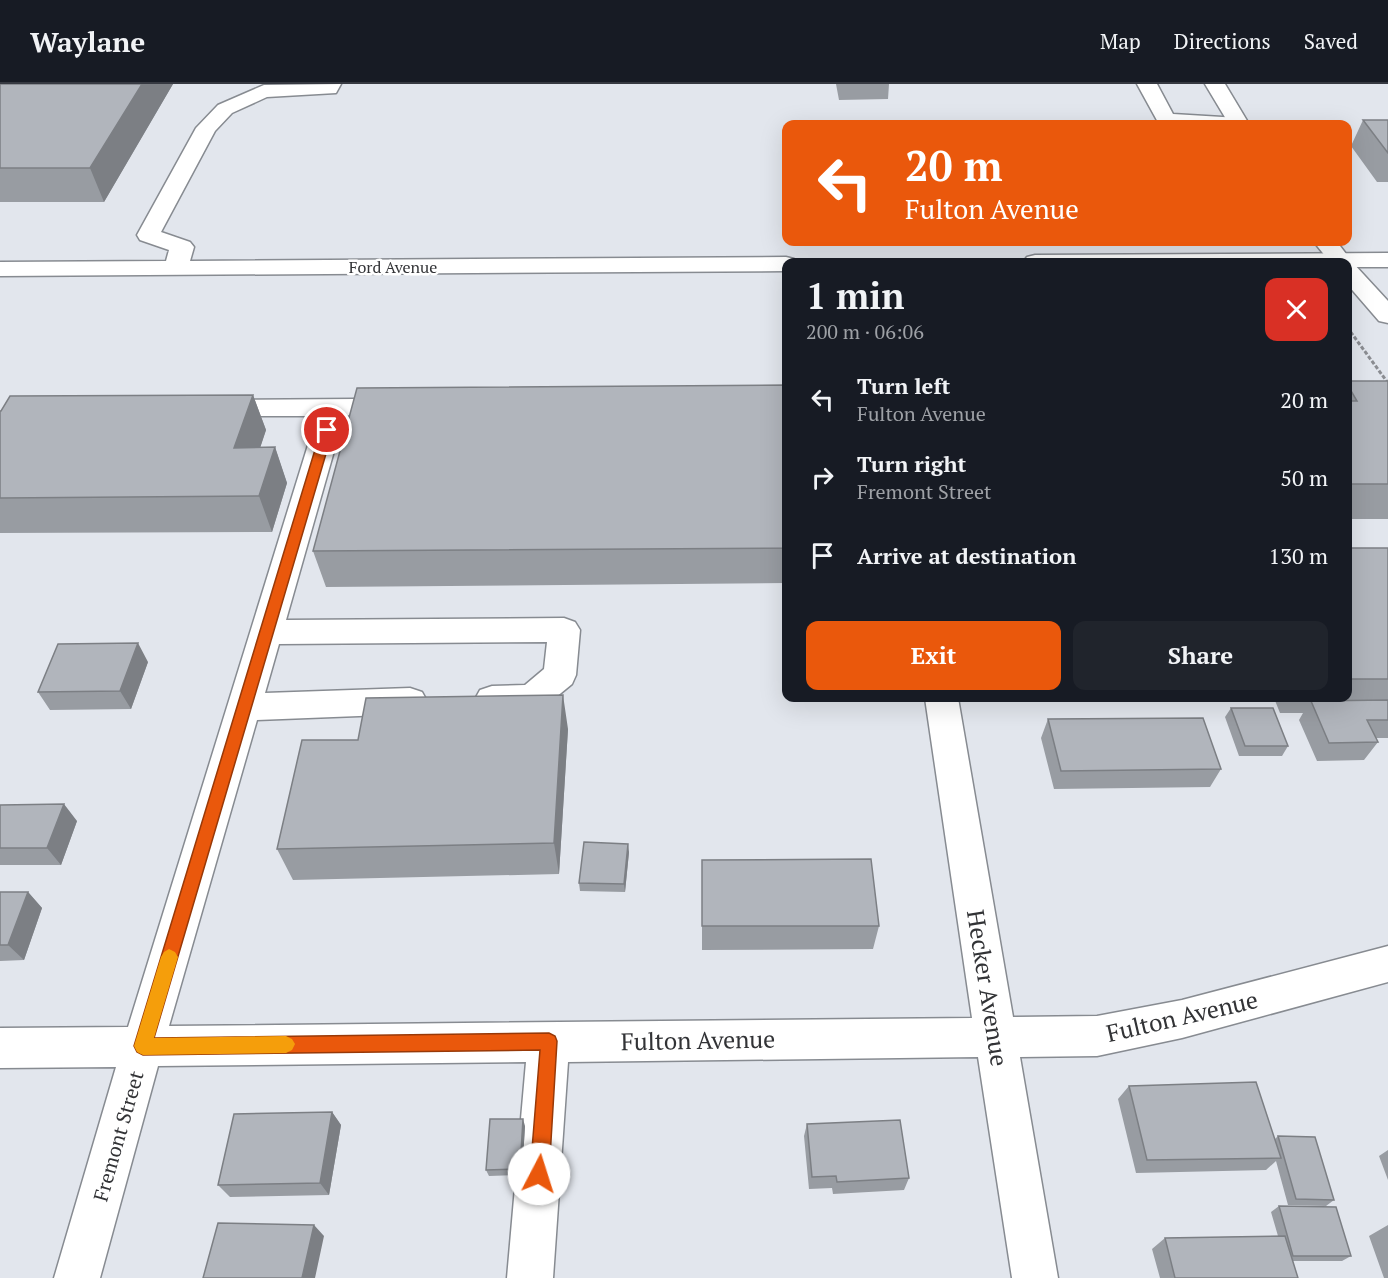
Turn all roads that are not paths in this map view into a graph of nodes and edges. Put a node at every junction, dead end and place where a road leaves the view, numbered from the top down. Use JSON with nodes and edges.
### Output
{"nodes":[{"id":1,"x":331,"y":84,"type":"edge"},
{"id":2,"x":1147,"y":84,"type":"edge"},
{"id":3,"x":1215,"y":84,"type":"edge"},
{"id":4,"x":1166,"y":120,"type":"edge"},
{"id":5,"x":1237,"y":120,"type":"edge"},
{"id":6,"x":1328,"y":246,"type":"edge"},
{"id":7,"x":1338,"y":258,"type":"edge"},
{"id":8,"x":1388,"y":260,"type":"edge"},
{"id":9,"x":1352,"y":263,"type":"edge"},
{"id":10,"x":782,"y":264,"type":"edge"},
{"id":11,"x":176,"y":268,"type":"junction"},
{"id":12,"x":0,"y":269,"type":"edge"},
{"id":13,"x":1352,"y":274,"type":"edge"},
{"id":14,"x":1388,"y":316,"type":"edge"},
{"id":15,"x":333,"y":407,"type":"junction"},
{"id":16,"x":381,"y":407,"type":"edge"},
{"id":17,"x":187,"y":408,"type":"edge"},
{"id":18,"x":267,"y":632,"type":"junction"},
{"id":19,"x":942,"y":702,"type":"edge"},
{"id":20,"x":244,"y":707,"type":"junction"},
{"id":21,"x":1388,"y":964,"type":"edge"},
{"id":22,"x":996,"y":1036,"type":"junction"},
{"id":23,"x":549,"y":1041,"type":"junction"},
{"id":24,"x":143,"y":1046,"type":"junction"},
{"id":25,"x":0,"y":1048,"type":"edge"},
{"id":26,"x":77,"y":1278,"type":"edge"},
{"id":27,"x":530,"y":1278,"type":"edge"},
{"id":28,"x":1035,"y":1278,"type":"edge"}],
"edges":[{"from":1,"to":11,"type":"street"},
{"from":2,"to":4,"type":"street"},
{"from":3,"to":5,"type":"street"},
{"from":6,"to":7,"type":"street"},
{"from":8,"to":9,"type":"street"},
{"from":10,"to":11,"type":"street","name":"Ford Avenue"},
{"from":11,"to":12,"type":"street","name":"Ford Avenue"},
{"from":13,"to":14,"type":"street"},
{"from":15,"to":16,"type":"street"},
{"from":15,"to":17,"type":"street"},
{"from":15,"to":18,"type":"street","name":"Fremont Street"},
{"from":18,"to":20,"type":"street","name":"Fremont Street"},
{"from":18,"to":20,"type":"street"},
{"from":19,"to":22,"type":"street","name":"Hecker Avenue"},
{"from":20,"to":24,"type":"street","name":"Fremont Street"},
{"from":21,"to":22,"type":"street","name":"Fulton Avenue"},
{"from":22,"to":23,"type":"street","name":"Fulton Avenue"},
{"from":22,"to":28,"type":"street","name":"Hecker Avenue"},
{"from":23,"to":24,"type":"street","name":"Fulton Avenue"},
{"from":23,"to":27,"type":"street"},
{"from":24,"to":25,"type":"street","name":"Fulton Avenue"},
{"from":24,"to":26,"type":"street","name":"Fremont Street"}]}
